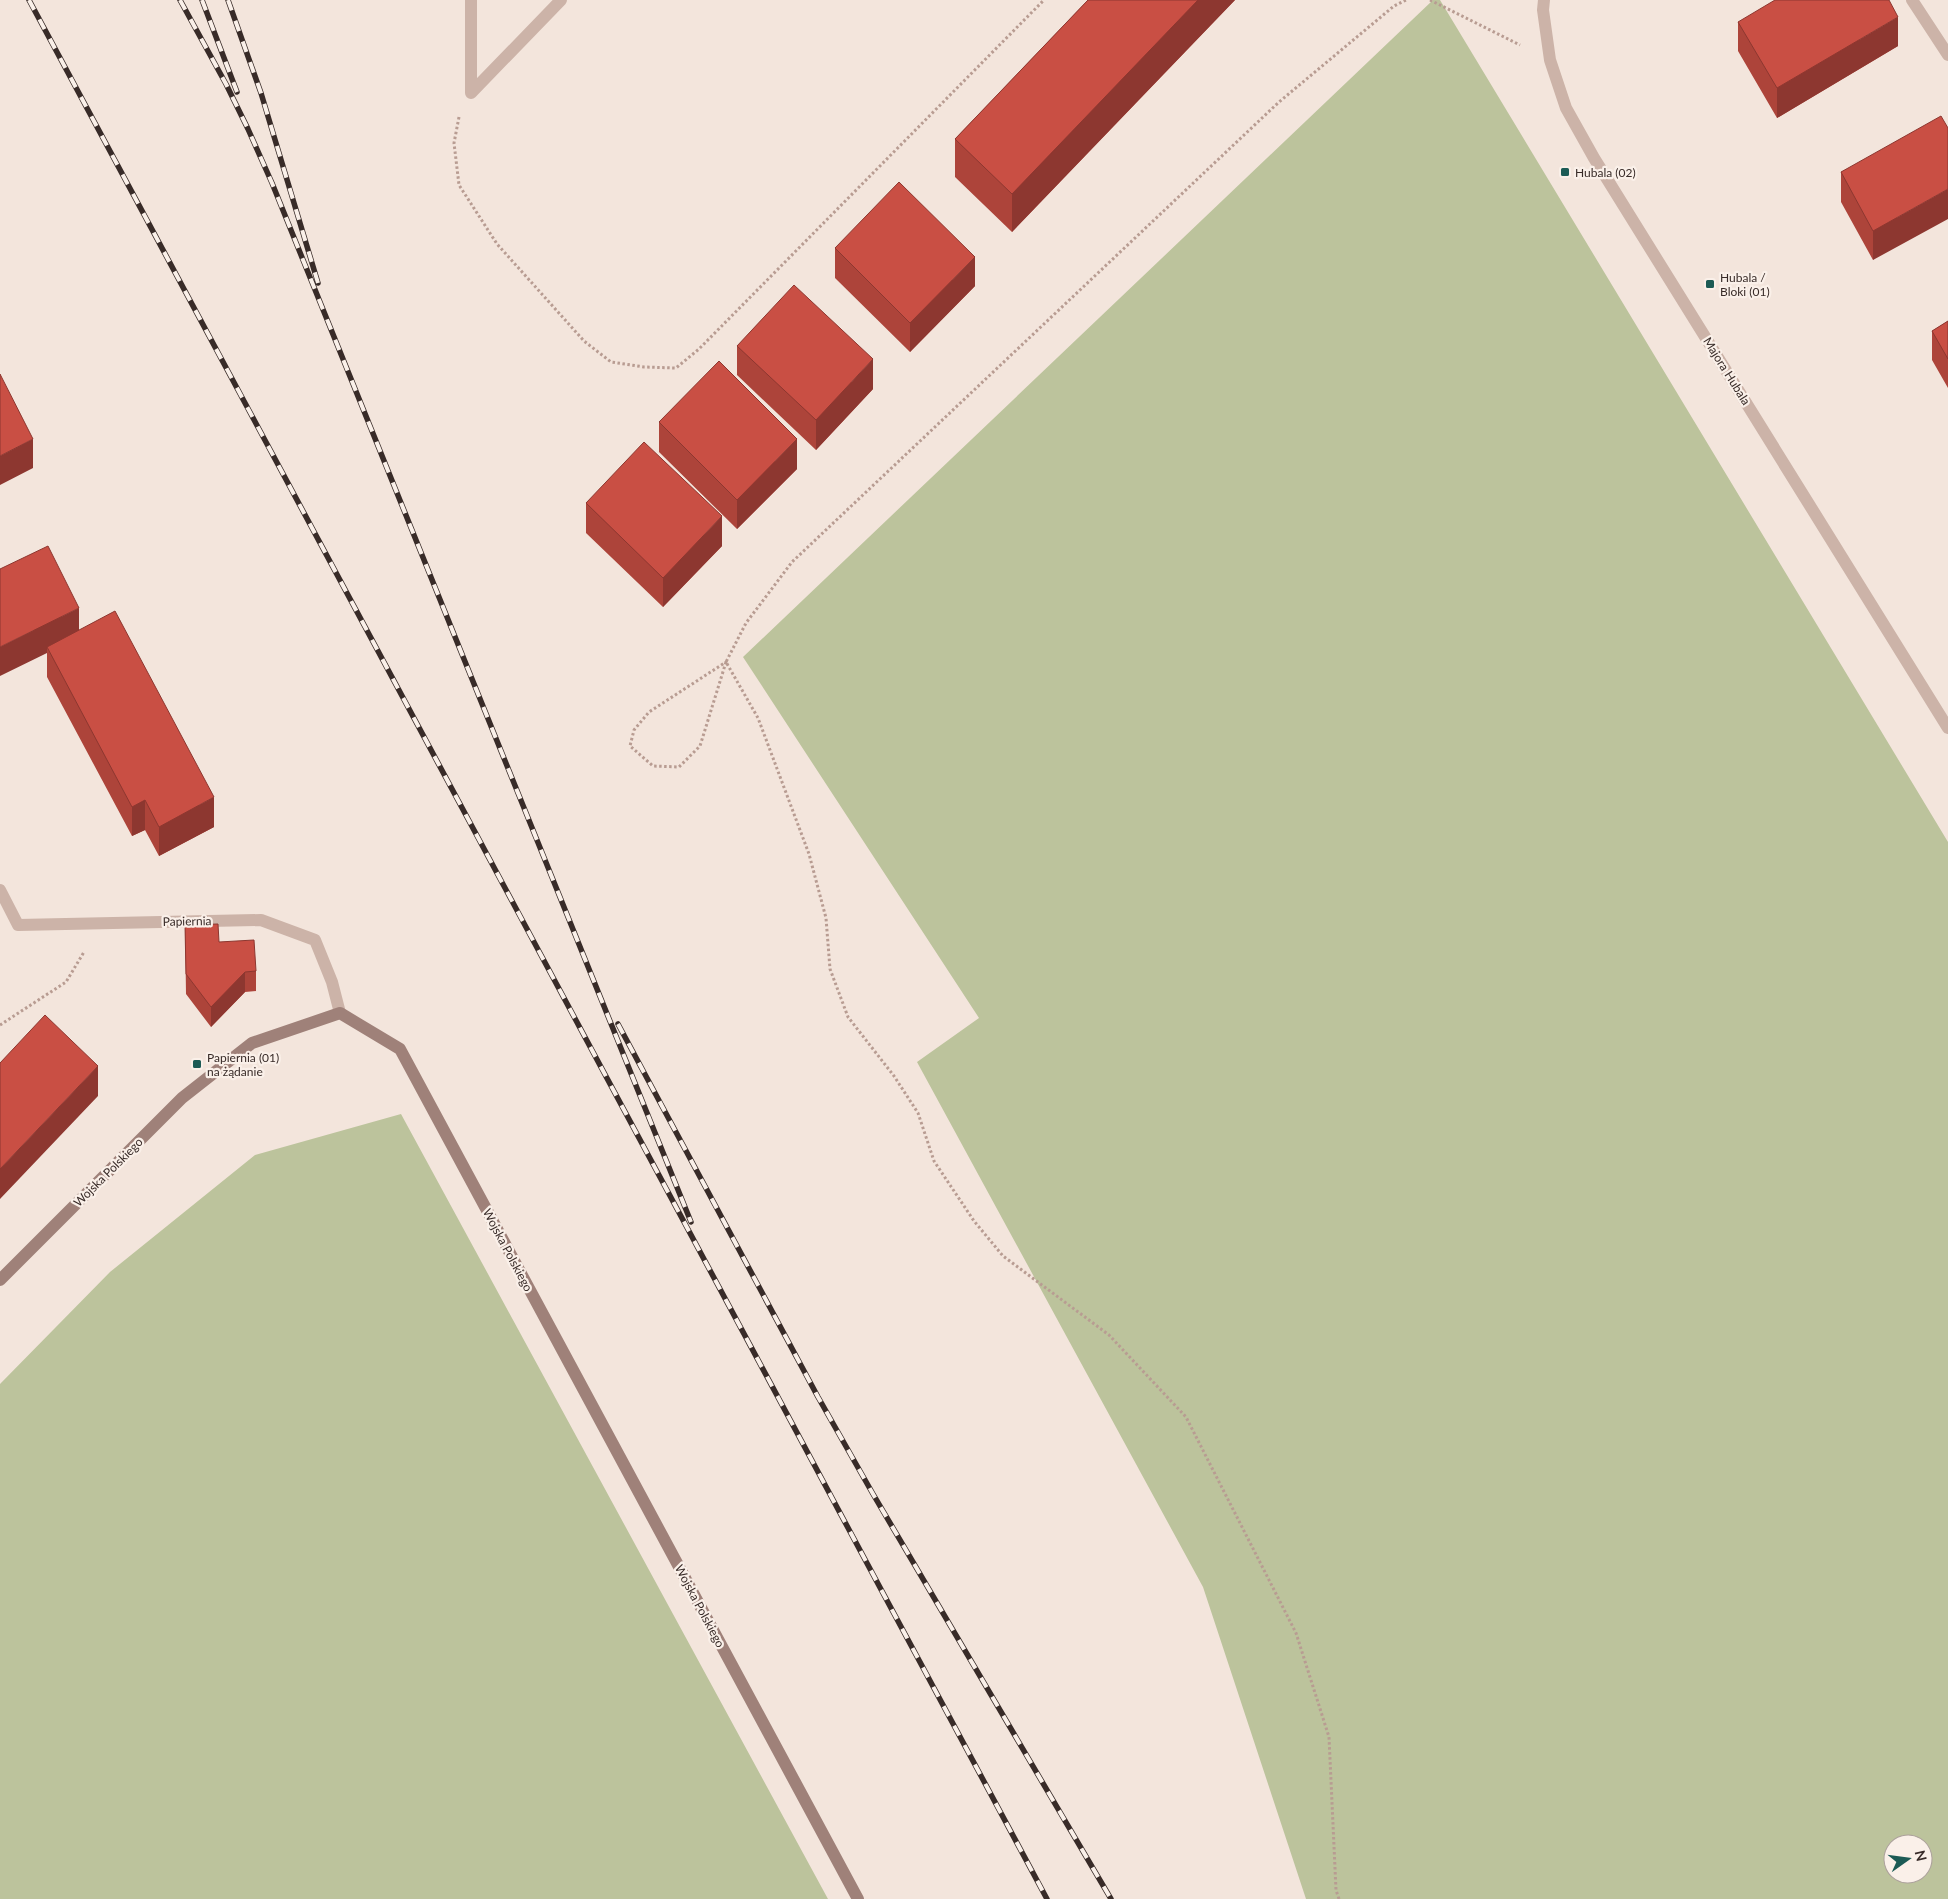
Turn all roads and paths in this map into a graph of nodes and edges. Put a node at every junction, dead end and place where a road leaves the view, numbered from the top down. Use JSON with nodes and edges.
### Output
{"nodes":[{"id":1,"x":471,"y":0,"type":"edge"},
{"id":2,"x":561,"y":0,"type":"edge"},
{"id":3,"x":1044,"y":0,"type":"edge"},
{"id":4,"x":1406,"y":0,"type":"edge"},
{"id":5,"x":1430,"y":0,"type":"edge"},
{"id":6,"x":1544,"y":0,"type":"edge"},
{"id":7,"x":1912,"y":0,"type":"edge"},
{"id":8,"x":1948,"y":55,"type":"edge"},
{"id":9,"x":1550,"y":60,"type":"junction"},
{"id":10,"x":471,"y":93,"type":"junction"},
{"id":11,"x":726,"y":662,"type":"junction"},
{"id":12,"x":1948,"y":728,"type":"edge"},
{"id":13,"x":0,"y":890,"type":"edge"},
{"id":14,"x":100,"y":923,"type":"junction"},
{"id":15,"x":340,"y":1013,"type":"junction"},
{"id":16,"x":0,"y":1025,"type":"edge"},
{"id":17,"x":0,"y":1280,"type":"edge"},
{"id":18,"x":858,"y":1899,"type":"edge"},
{"id":19,"x":1339,"y":1899,"type":"edge"}],
"edges":[{"from":1,"to":10,"type":"street"},
{"from":2,"to":10,"type":"street"},
{"from":3,"to":10,"type":"path"},
{"from":4,"to":11,"type":"path"},
{"from":5,"to":9,"type":"path"},
{"from":6,"to":9,"type":"street","name":"Majora Hubala"},
{"from":7,"to":8,"type":"street"},
{"from":9,"to":12,"type":"street","name":"Majora Hubala"},
{"from":11,"to":11,"type":"path"},
{"from":11,"to":19,"type":"path"},
{"from":13,"to":14,"type":"street","name":"Papiernia"},
{"from":14,"to":15,"type":"street","name":"Papiernia"},
{"from":14,"to":16,"type":"path"},
{"from":15,"to":17,"type":"street","name":"Wojska Polskiego"},
{"from":15,"to":18,"type":"street","name":"Wojska Polskiego"}]}
